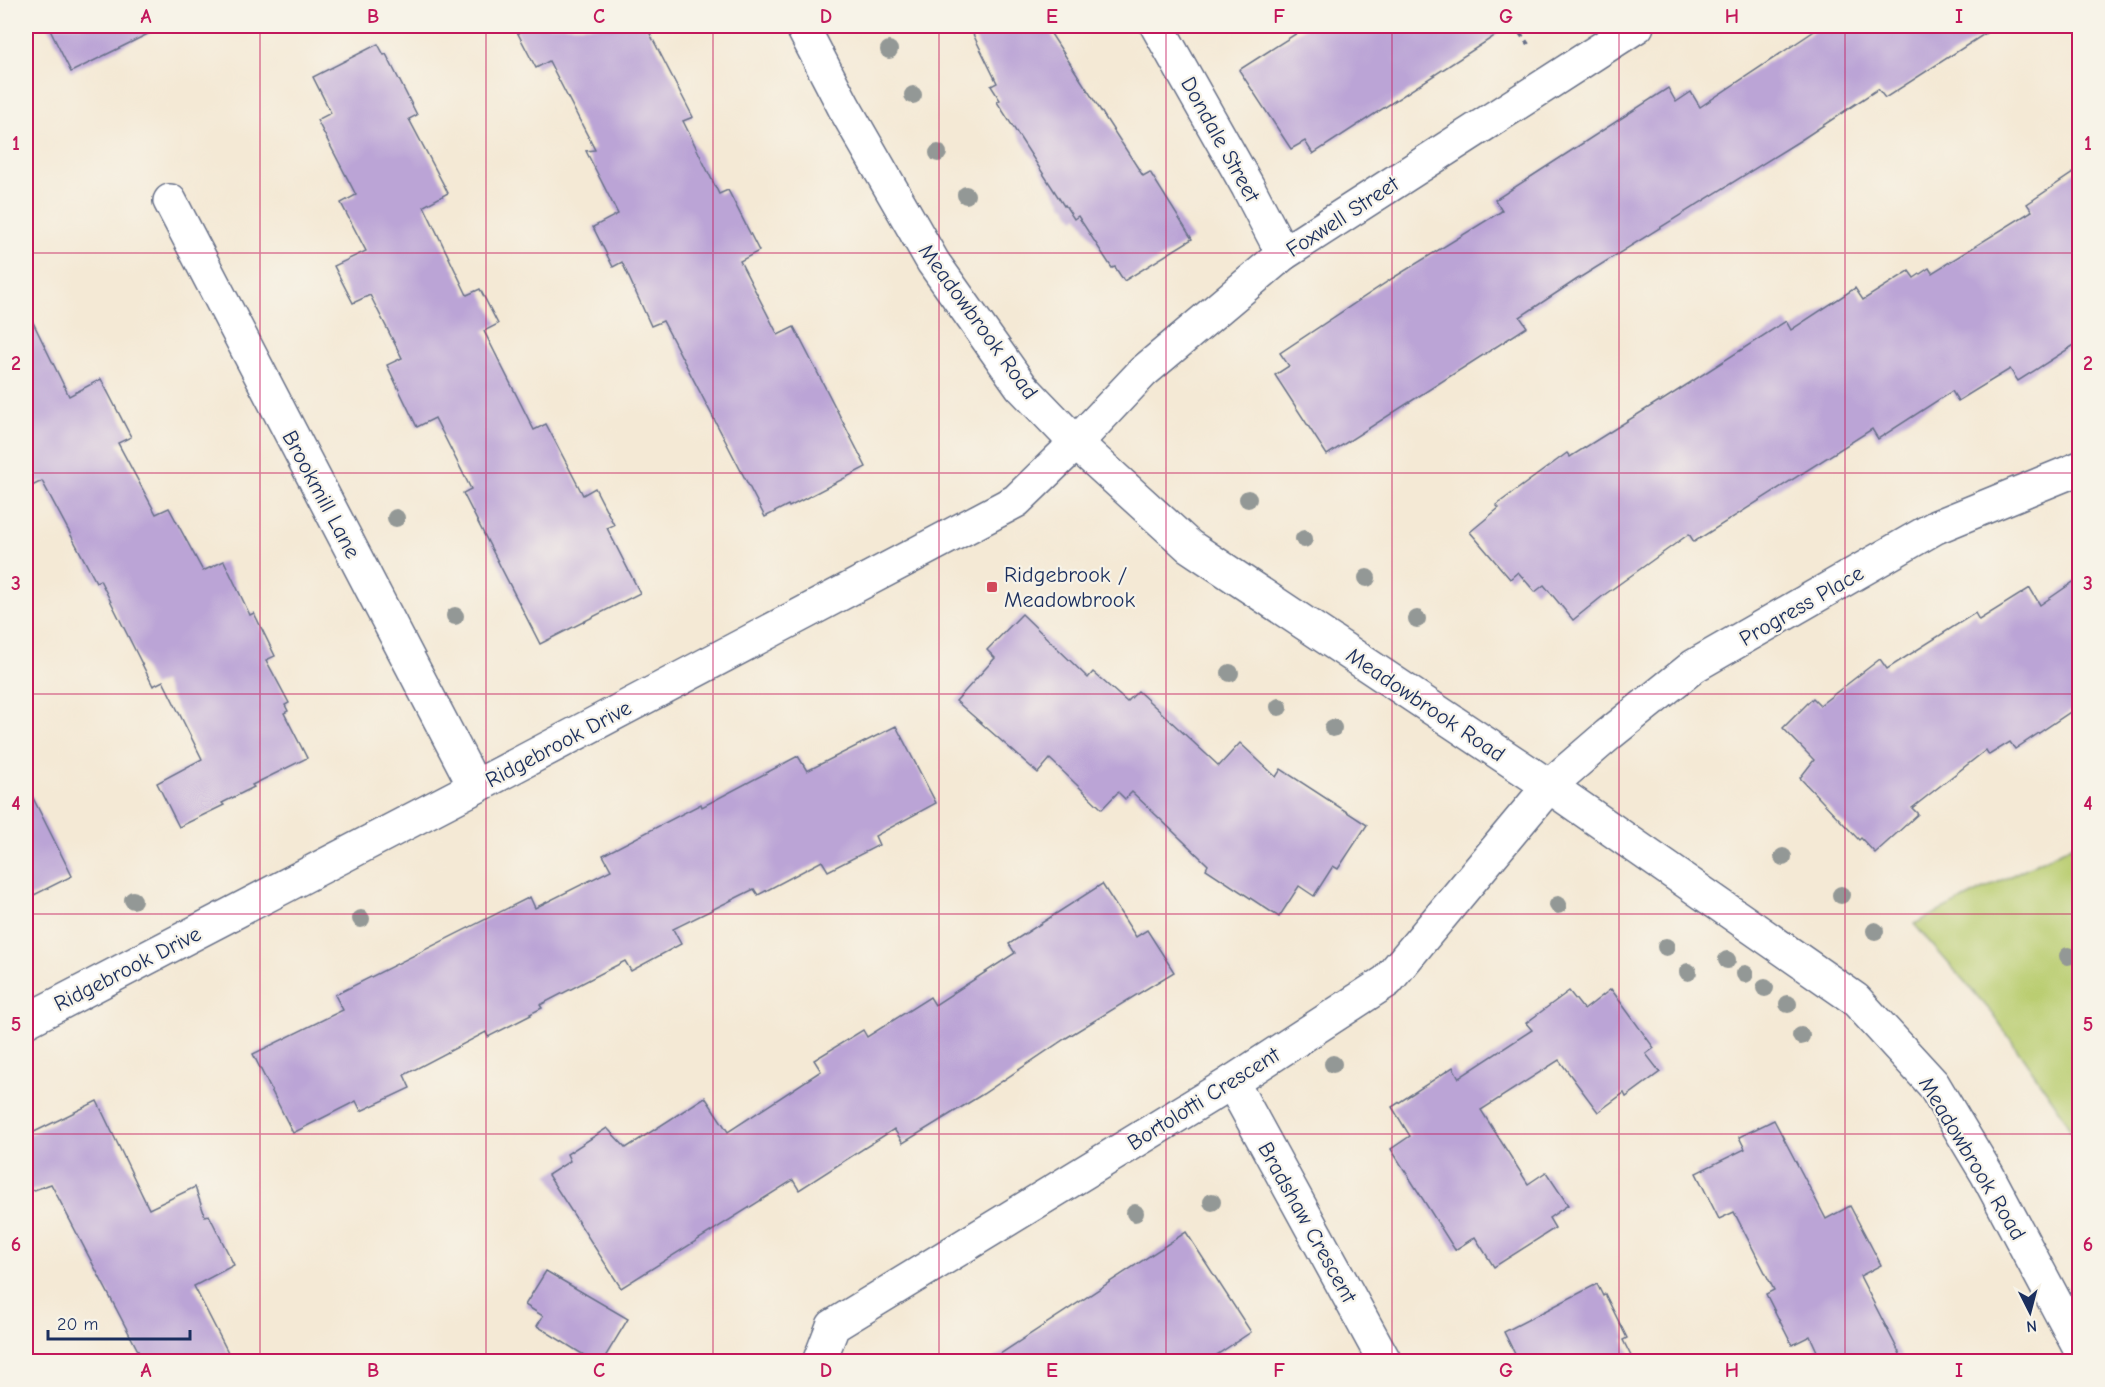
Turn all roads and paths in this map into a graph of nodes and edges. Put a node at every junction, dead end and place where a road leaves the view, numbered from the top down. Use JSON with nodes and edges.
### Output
{"nodes":[{"id":1,"x":802,"y":26,"type":"edge"},
{"id":2,"x":1157,"y":26,"type":"edge"},
{"id":3,"x":1637,"y":26,"type":"edge"},
{"id":4,"x":170,"y":201,"type":"dead end"},
{"id":5,"x":1283,"y":254,"type":"junction"},
{"id":6,"x":1076,"y":443,"type":"junction"},
{"id":7,"x":2079,"y":468,"type":"edge"},
{"id":8,"x":1550,"y":786,"type":"junction"},
{"id":9,"x":475,"y":787,"type":"junction"},
{"id":10,"x":26,"y":1021,"type":"edge"},
{"id":11,"x":1232,"y":1082,"type":"junction"},
{"id":12,"x":2079,"y":1349,"type":"edge"},
{"id":13,"x":819,"y":1362,"type":"edge"},
{"id":14,"x":1385,"y":1362,"type":"edge"}],
"edges":[{"from":1,"to":6,"type":"street","name":"Meadowbrook Road"},
{"from":2,"to":5,"type":"street","name":"Dondale Street"},
{"from":3,"to":5,"type":"street","name":"Foxwell Street"},
{"from":4,"to":9,"type":"street","name":"Brookmill Lane"},
{"from":5,"to":6,"type":"street","name":"Foxwell Street"},
{"from":6,"to":8,"type":"street","name":"Meadowbrook Road"},
{"from":6,"to":9,"type":"street","name":"Ridgebrook Drive"},
{"from":7,"to":8,"type":"street","name":"Progress Place"},
{"from":8,"to":11,"type":"street","name":"Bortolotti Crescent"},
{"from":8,"to":12,"type":"street","name":"Meadowbrook Road"},
{"from":9,"to":10,"type":"street","name":"Ridgebrook Drive"},
{"from":11,"to":13,"type":"street","name":"Bortolotti Crescent"},
{"from":11,"to":14,"type":"street","name":"Bradshaw Crescent"}]}
